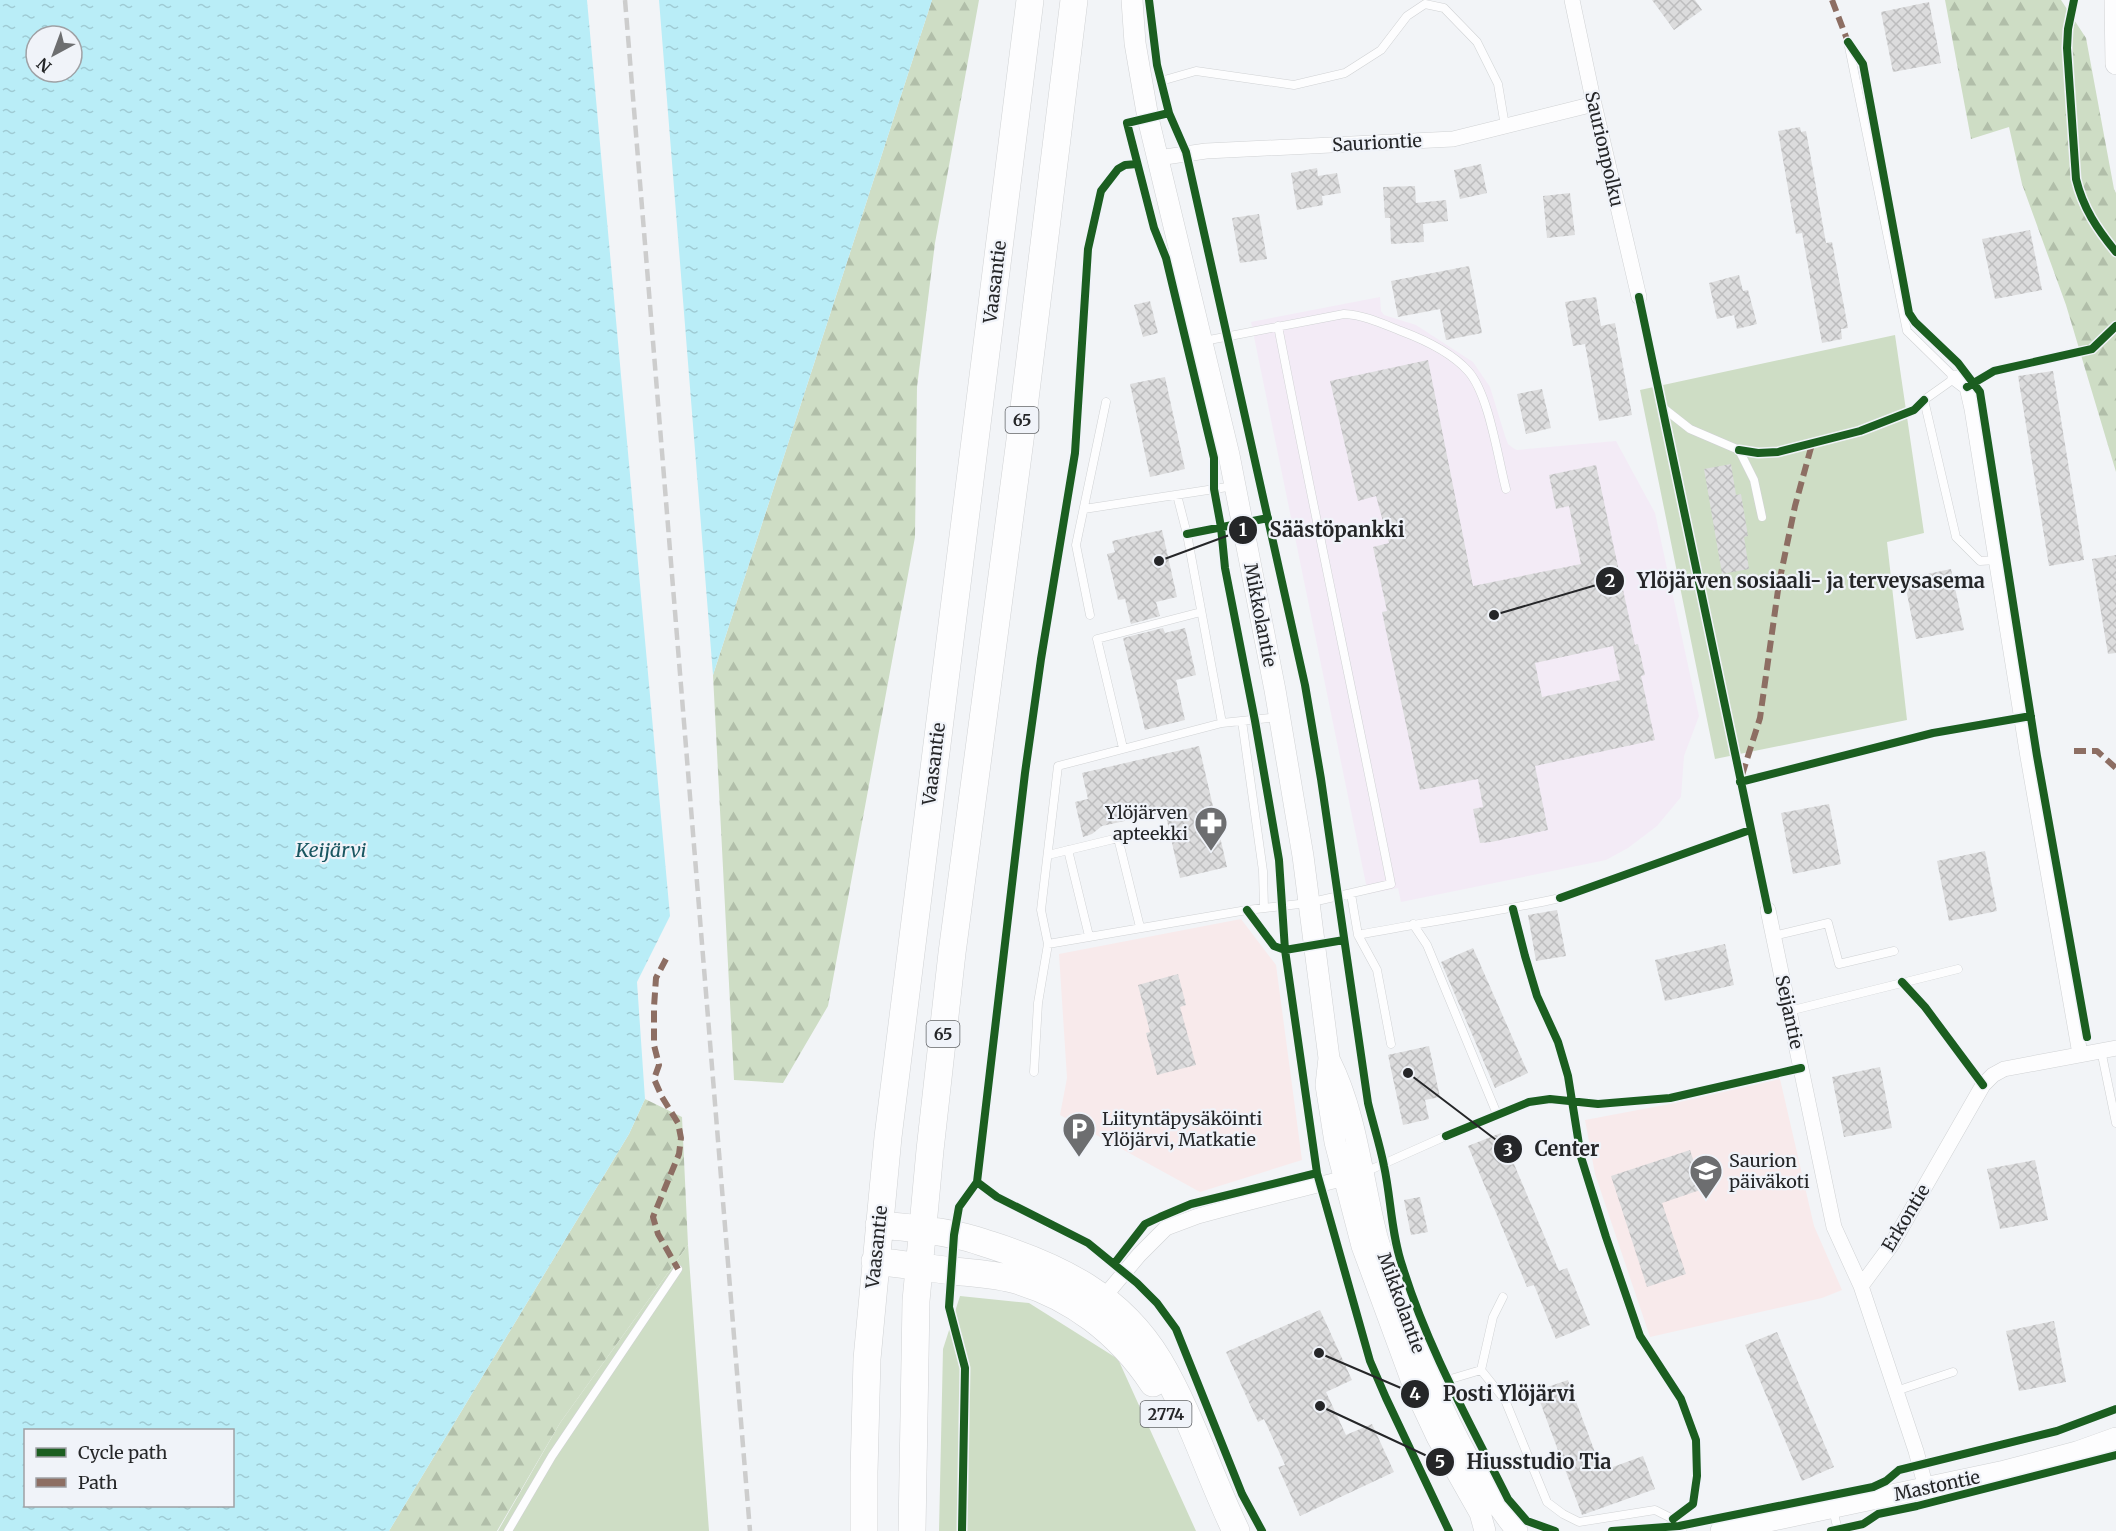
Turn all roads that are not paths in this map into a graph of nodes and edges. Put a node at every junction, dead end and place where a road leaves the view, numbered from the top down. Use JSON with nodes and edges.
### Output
{"nodes":[{"id":1,"x":1030,"y":0,"type":"edge"},
{"id":2,"x":1074,"y":0,"type":"edge"},
{"id":3,"x":1132,"y":0,"type":"edge"},
{"id":4,"x":1572,"y":0,"type":"edge"},
{"id":5,"x":2115,"y":0,"type":"edge"},
{"id":6,"x":1848,"y":42,"type":"dead end"},
{"id":7,"x":2116,"y":64,"type":"edge"},
{"id":8,"x":1161,"y":81,"type":"dead end"},
{"id":9,"x":1594,"y":104,"type":"junction"},
{"id":10,"x":1505,"y":126,"type":"junction"},
{"id":11,"x":1158,"y":158,"type":"junction"},
{"id":12,"x":1639,"y":297,"type":"joint"},
{"id":13,"x":1278,"y":327,"type":"junction"},
{"id":14,"x":1202,"y":341,"type":"junction"},
{"id":15,"x":1955,"y":378,"type":"junction"},
{"id":16,"x":1106,"y":402,"type":"dead end"},
{"id":17,"x":1235,"y":485,"type":"junction"},
{"id":18,"x":1506,"y":489,"type":"dead end"},
{"id":19,"x":1177,"y":495,"type":"junction"},
{"id":20,"x":1084,"y":509,"type":"junction"},
{"id":21,"x":1762,"y":518,"type":"dead end"},
{"id":22,"x":1996,"y":560,"type":"junction"},
{"id":23,"x":1201,"y":612,"type":"junction"},
{"id":24,"x":1090,"y":615,"type":"dead end"},
{"id":25,"x":1280,"y":717,"type":"junction"},
{"id":26,"x":1242,"y":721,"type":"junction"},
{"id":27,"x":1222,"y":723,"type":"junction"},
{"id":28,"x":1124,"y":748,"type":"junction"},
{"id":29,"x":1068,"y":850,"type":"junction"},
{"id":30,"x":1048,"y":855,"type":"junction"},
{"id":31,"x":1351,"y":894,"type":"junction"},
{"id":32,"x":1560,"y":898,"type":"dead end"},
{"id":33,"x":1308,"y":903,"type":"junction"},
{"id":34,"x":1264,"y":908,"type":"junction"},
{"id":35,"x":1768,"y":910,"type":"dead end"},
{"id":36,"x":1413,"y":924,"type":"junction"},
{"id":37,"x":1140,"y":927,"type":"junction"},
{"id":38,"x":1089,"y":936,"type":"junction"},
{"id":39,"x":1358,"y":936,"type":"junction"},
{"id":40,"x":1773,"y":936,"type":"junction"},
{"id":41,"x":1047,"y":944,"type":"junction"},
{"id":42,"x":1894,"y":951,"type":"dead end"},
{"id":43,"x":1958,"y":969,"type":"dead end"},
{"id":44,"x":1789,"y":1011,"type":"junction"},
{"id":45,"x":1392,"y":1044,"type":"dead end"},
{"id":46,"x":2109,"y":1049,"type":"edge"},
{"id":47,"x":2080,"y":1054,"type":"junction"},
{"id":48,"x":1034,"y":1072,"type":"dead end"},
{"id":49,"x":1497,"y":1114,"type":"dead end"},
{"id":50,"x":2116,"y":1122,"type":"edge"},
{"id":51,"x":1446,"y":1136,"type":"dead end"},
{"id":52,"x":1354,"y":1176,"type":"junction"},
{"id":53,"x":879,"y":1225,"type":"junction"},
{"id":54,"x":922,"y":1229,"type":"junction"},
{"id":55,"x":875,"y":1261,"type":"junction"},
{"id":56,"x":919,"y":1266,"type":"junction"},
{"id":57,"x":678,"y":1269,"type":"dead end"},
{"id":58,"x":1861,"y":1286,"type":"junction"},
{"id":59,"x":1503,"y":1297,"type":"dead end"},
{"id":60,"x":1097,"y":1306,"type":"junction"},
{"id":61,"x":1481,"y":1370,"type":"junction"},
{"id":62,"x":1953,"y":1372,"type":"dead end"},
{"id":63,"x":1424,"y":1387,"type":"junction"},
{"id":64,"x":1896,"y":1391,"type":"junction"},
{"id":65,"x":2116,"y":1438,"type":"edge"},
{"id":66,"x":1926,"y":1488,"type":"junction"},
{"id":67,"x":1832,"y":1507,"type":"junction"},
{"id":68,"x":508,"y":1531,"type":"edge"},
{"id":69,"x":864,"y":1531,"type":"edge"},
{"id":70,"x":912,"y":1531,"type":"edge"},
{"id":71,"x":1219,"y":1531,"type":"edge"},
{"id":72,"x":1236,"y":1531,"type":"edge"},
{"id":73,"x":1485,"y":1531,"type":"edge"},
{"id":74,"x":1517,"y":1531,"type":"edge"},
{"id":75,"x":1682,"y":1531,"type":"edge"},
{"id":76,"x":1721,"y":1531,"type":"edge"},
{"id":77,"x":1838,"y":1531,"type":"edge"}],
"edges":[{"from":1,"to":53,"type":"highway","name":"Vaasantie","number":"65"},
{"from":2,"to":54,"type":"highway","number":"65"},
{"from":3,"to":11,"type":"main road","name":"Mikkolantie"},
{"from":4,"to":9,"type":"street","name":"Saurionpolku"},
{"from":5,"to":7,"type":"main road"},
{"from":6,"to":15,"type":"lane"},
{"from":8,"to":10,"type":"lane"},
{"from":9,"to":10,"type":"street","name":"Sauriontie"},
{"from":9,"to":12,"type":"street","name":"Saurionpolku"},
{"from":10,"to":11,"type":"street","name":"Sauriontie"},
{"from":11,"to":14,"type":"main road","name":"Mikkolantie"},
{"from":12,"to":21,"type":"lane"},
{"from":13,"to":14,"type":"lane"},
{"from":13,"to":18,"type":"lane"},
{"from":13,"to":31,"type":"lane"},
{"from":14,"to":17,"type":"main road","name":"Mikkolantie"},
{"from":15,"to":22,"type":"street"},
{"from":15,"to":22,"type":"lane"},
{"from":16,"to":20,"type":"lane"},
{"from":17,"to":19,"type":"lane"},
{"from":17,"to":25,"type":"main road","name":"Mikkolantie"},
{"from":19,"to":20,"type":"lane"},
{"from":19,"to":23,"type":"lane"},
{"from":20,"to":24,"type":"lane"},
{"from":22,"to":47,"type":"street"},
{"from":23,"to":27,"type":"lane"},
{"from":23,"to":28,"type":"lane"},
{"from":25,"to":26,"type":"lane"},
{"from":25,"to":33,"type":"main road","name":"Mikkolantie"},
{"from":26,"to":27,"type":"lane"},
{"from":26,"to":34,"type":"lane"},
{"from":27,"to":28,"type":"lane"},
{"from":28,"to":30,"type":"lane"},
{"from":29,"to":30,"type":"lane"},
{"from":29,"to":37,"type":"lane"},
{"from":29,"to":38,"type":"lane"},
{"from":30,"to":41,"type":"lane"},
{"from":31,"to":33,"type":"lane"},
{"from":31,"to":39,"type":"lane"},
{"from":32,"to":36,"type":"lane"},
{"from":33,"to":34,"type":"lane"},
{"from":33,"to":52,"type":"main road","name":"Mikkolantie"},
{"from":34,"to":37,"type":"lane"},
{"from":35,"to":40,"type":"street","name":"Seijantie"},
{"from":36,"to":39,"type":"lane"},
{"from":36,"to":49,"type":"lane"},
{"from":37,"to":38,"type":"lane"},
{"from":38,"to":41,"type":"lane"},
{"from":39,"to":45,"type":"lane"},
{"from":40,"to":42,"type":"lane"},
{"from":40,"to":44,"type":"street","name":"Seijantie"},
{"from":41,"to":48,"type":"lane"},
{"from":43,"to":44,"type":"lane"},
{"from":44,"to":58,"type":"street","name":"Seijantie"},
{"from":46,"to":47,"type":"street","name":"Erkontie"},
{"from":46,"to":50,"type":"lane"},
{"from":47,"to":58,"type":"street","name":"Erkontie"},
{"from":51,"to":52,"type":"lane"},
{"from":52,"to":60,"type":"street"},
{"from":52,"to":63,"type":"main road","name":"Mikkolantie"},
{"from":53,"to":54,"type":"highway","number":"2774"},
{"from":53,"to":55,"type":"highway","name":"Vaasantie","number":"65"},
{"from":54,"to":56,"type":"highway","number":"65"},
{"from":54,"to":60,"type":"highway","number":"2774"},
{"from":55,"to":56,"type":"highway","number":"2774"},
{"from":55,"to":69,"type":"highway","name":"Vaasantie","number":"65"},
{"from":56,"to":60,"type":"highway","number":"2774"},
{"from":56,"to":70,"type":"highway","number":"65"},
{"from":57,"to":68,"type":"lane"},
{"from":58,"to":64,"type":"street"},
{"from":59,"to":61,"type":"lane"},
{"from":60,"to":71,"type":"highway","number":"2774"},
{"from":60,"to":72,"type":"highway","number":"2774"},
{"from":61,"to":63,"type":"lane"},
{"from":61,"to":75,"type":"lane"},
{"from":62,"to":64,"type":"lane"},
{"from":63,"to":73,"type":"main road","name":"Mikkolantie"},
{"from":63,"to":74,"type":"main road","name":"Mikkolantie"},
{"from":64,"to":66,"type":"street"},
{"from":65,"to":66,"type":"main road","name":"Mastontie"},
{"from":66,"to":67,"type":"main road","name":"Mastontie"},
{"from":67,"to":76,"type":"main road","name":"Mastontie"},
{"from":67,"to":77,"type":"lane"}]}
